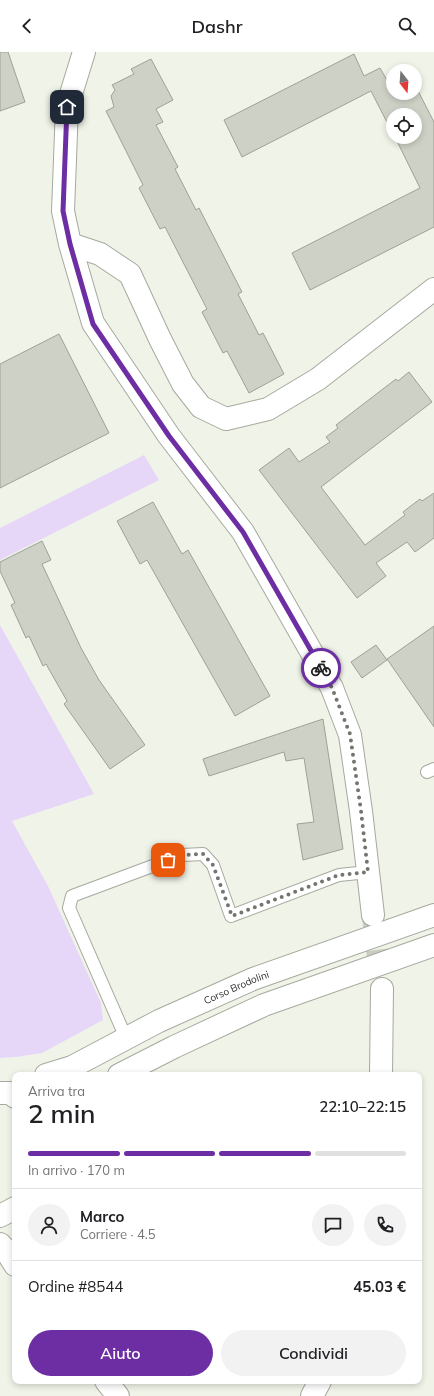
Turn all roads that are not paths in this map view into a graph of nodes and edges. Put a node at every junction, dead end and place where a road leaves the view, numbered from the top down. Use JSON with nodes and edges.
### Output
{"nodes":[{"id":1,"x":84,"y":52,"type":"edge"},
{"id":2,"x":70,"y":244,"type":"junction"},
{"id":3,"x":434,"y":289,"type":"edge"},
{"id":4,"x":368,"y":872,"type":"junction"},
{"id":5,"x":373,"y":915,"type":"tunnel mouth"},
{"id":6,"x":434,"y":916,"type":"edge"},
{"id":7,"x":434,"y":945,"type":"edge"},
{"id":8,"x":382,"y":989,"type":"tunnel mouth"},
{"id":9,"x":126,"y":1038,"type":"junction"},
{"id":10,"x":56,"y":1072,"type":"edge"},
{"id":11,"x":125,"y":1072,"type":"edge"},
{"id":12,"x":381,"y":1072,"type":"edge"},
{"id":13,"x":12,"y":1210,"type":"edge"},
{"id":14,"x":0,"y":1216,"type":"edge"},
{"id":15,"x":0,"y":1244,"type":"edge"},
{"id":16,"x":12,"y":1261,"type":"edge"},
{"id":17,"x":108,"y":1384,"type":"edge"},
{"id":18,"x":318,"y":1384,"type":"edge"},
{"id":19,"x":118,"y":1396,"type":"edge"},
{"id":20,"x":312,"y":1396,"type":"edge"}],
"edges":[{"from":1,"to":2,"type":"street"},
{"from":2,"to":3,"type":"street"},
{"from":2,"to":4,"type":"street"},
{"from":4,"to":5,"type":"street"},
{"from":4,"to":9,"type":"lane"},
{"from":6,"to":9,"type":"street","name":"Corso Brodolini"},
{"from":7,"to":11,"type":"street"},
{"from":8,"to":12,"type":"street"},
{"from":9,"to":10,"type":"street","name":"Corso Brodolini"},
{"from":13,"to":14,"type":"street"},
{"from":15,"to":16,"type":"street"},
{"from":17,"to":19,"type":"street"},
{"from":18,"to":20,"type":"street"}]}
